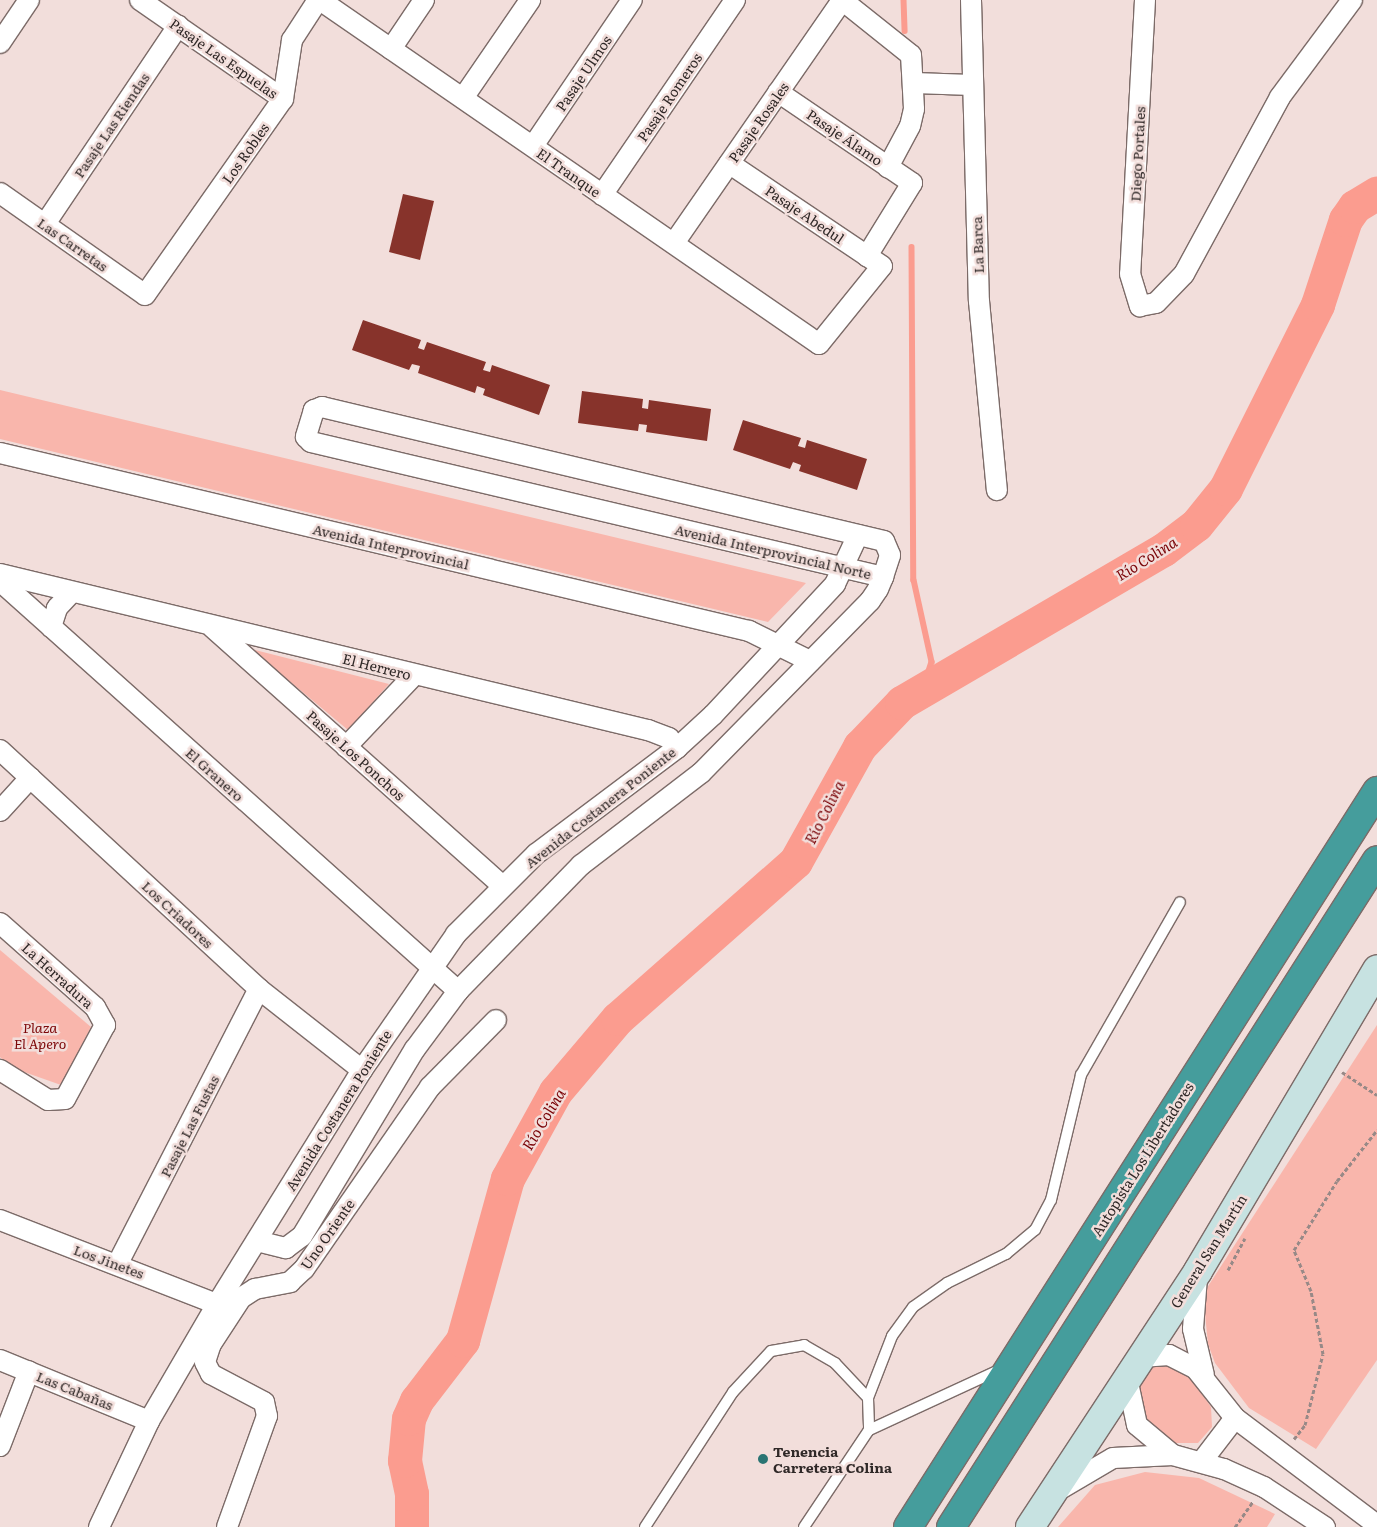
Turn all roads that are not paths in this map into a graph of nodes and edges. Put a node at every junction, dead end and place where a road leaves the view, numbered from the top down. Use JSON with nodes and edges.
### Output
{"nodes":[{"id":1,"x":29,"y":0,"type":"edge"},
{"id":2,"x":140,"y":0,"type":"edge"},
{"id":3,"x":319,"y":0,"type":"edge"},
{"id":4,"x":424,"y":0,"type":"edge"},
{"id":5,"x":530,"y":0,"type":"edge"},
{"id":6,"x":632,"y":0,"type":"edge"},
{"id":7,"x":735,"y":0,"type":"edge"},
{"id":8,"x":842,"y":0,"type":"edge"},
{"id":9,"x":971,"y":0,"type":"edge"},
{"id":10,"x":1145,"y":0,"type":"edge"},
{"id":11,"x":1352,"y":0,"type":"edge"},
{"id":12,"x":178,"y":26,"type":"junction"},
{"id":13,"x":0,"y":43,"type":"edge"},
{"id":14,"x":391,"y":49,"type":"junction"},
{"id":15,"x":914,"y":83,"type":"junction"},
{"id":16,"x":972,"y":85,"type":"junction"},
{"id":17,"x":778,"y":92,"type":"junction"},
{"id":18,"x":463,"y":98,"type":"junction"},
{"id":19,"x":283,"y":99,"type":"junction"},
{"id":20,"x":533,"y":146,"type":"junction"},
{"id":21,"x":729,"y":163,"type":"junction"},
{"id":22,"x":888,"y":167,"type":"junction"},
{"id":23,"x":0,"y":193,"type":"edge"},
{"id":24,"x":602,"y":194,"type":"junction"},
{"id":25,"x":45,"y":224,"type":"junction"},
{"id":26,"x":674,"y":243,"type":"junction"},
{"id":27,"x":874,"y":261,"type":"junction"},
{"id":28,"x":145,"y":296,"type":"joint"},
{"id":29,"x":0,"y":453,"type":"edge"},
{"id":30,"x":997,"y":490,"type":"dead end"},
{"id":31,"x":858,"y":535,"type":"junction"},
{"id":32,"x":845,"y":568,"type":"junction"},
{"id":33,"x":0,"y":574,"type":"edge"},
{"id":34,"x":883,"y":577,"type":"junction"},
{"id":35,"x":0,"y":581,"type":"edge"},
{"id":36,"x":72,"y":592,"type":"junction"},
{"id":37,"x":210,"y":625,"type":"junction"},
{"id":38,"x":51,"y":627,"type":"junction"},
{"id":39,"x":780,"y":644,"type":"junction"},
{"id":40,"x":810,"y":661,"type":"junction"},
{"id":41,"x":414,"y":675,"type":"junction"},
{"id":42,"x":346,"y":747,"type":"junction"},
{"id":43,"x":677,"y":748,"type":"junction"},
{"id":44,"x":0,"y":750,"type":"edge"},
{"id":45,"x":30,"y":778,"type":"junction"},
{"id":46,"x":1377,"y":791,"type":"edge"},
{"id":47,"x":0,"y":811,"type":"edge"},
{"id":48,"x":1377,"y":860,"type":"edge"},
{"id":49,"x":502,"y":885,"type":"junction"},
{"id":50,"x":1180,"y":902,"type":"dead end"},
{"id":51,"x":0,"y":922,"type":"edge"},
{"id":52,"x":430,"y":968,"type":"junction"},
{"id":53,"x":1377,"y":969,"type":"edge"},
{"id":54,"x":259,"y":989,"type":"junction"},
{"id":55,"x":458,"y":991,"type":"junction"},
{"id":56,"x":496,"y":1020,"type":"dead end"},
{"id":57,"x":0,"y":1070,"type":"edge"},
{"id":58,"x":362,"y":1070,"type":"junction"},
{"id":59,"x":0,"y":1220,"type":"edge"},
{"id":60,"x":257,"y":1242,"type":"junction"},
{"id":61,"x":118,"y":1263,"type":"junction"},
{"id":62,"x":1210,"y":1274,"type":"junction"},
{"id":63,"x":217,"y":1304,"type":"junction"},
{"id":64,"x":1016,"y":1357,"type":"junction"},
{"id":65,"x":0,"y":1360,"type":"edge"},
{"id":66,"x":1134,"y":1368,"type":"junction"},
{"id":67,"x":29,"y":1371,"type":"junction"},
{"id":68,"x":1204,"y":1376,"type":"junction"},
{"id":69,"x":868,"y":1398,"type":"junction"},
{"id":70,"x":1234,"y":1418,"type":"junction"},
{"id":71,"x":149,"y":1421,"type":"junction"},
{"id":72,"x":869,"y":1430,"type":"junction"},
{"id":73,"x":0,"y":1446,"type":"edge"},
{"id":74,"x":1173,"y":1455,"type":"junction"},
{"id":75,"x":1202,"y":1461,"type":"junction"},
{"id":76,"x":1052,"y":1495,"type":"junction"},
{"id":77,"x":1377,"y":1525,"type":"edge"},
{"id":78,"x":99,"y":1527,"type":"edge"},
{"id":79,"x":227,"y":1527,"type":"edge"},
{"id":80,"x":645,"y":1527,"type":"edge"},
{"id":81,"x":804,"y":1527,"type":"edge"},
{"id":82,"x":908,"y":1527,"type":"edge"},
{"id":83,"x":951,"y":1527,"type":"edge"},
{"id":84,"x":1030,"y":1527,"type":"edge"},
{"id":85,"x":1325,"y":1527,"type":"edge"}],
"edges":[{"from":1,"to":13,"type":"street"},
{"from":2,"to":12,"type":"street","name":"Pasaje Las Espuelas"},
{"from":3,"to":14,"type":"street","name":"El Tranque"},
{"from":3,"to":19,"type":"street","name":"Los Robles"},
{"from":4,"to":14,"type":"street"},
{"from":5,"to":18,"type":"street"},
{"from":6,"to":20,"type":"street","name":"Pasaje Ulmos"},
{"from":7,"to":24,"type":"street","name":"Pasaje Romeros"},
{"from":8,"to":15,"type":"street"},
{"from":8,"to":17,"type":"street","name":"Pasaje Rosales"},
{"from":9,"to":16,"type":"street","name":"La Barca"},
{"from":10,"to":11,"type":"street","name":"Diego Portales"},
{"from":12,"to":19,"type":"street","name":"Pasaje Las Espuelas"},
{"from":12,"to":25,"type":"street","name":"Pasaje Las Riendas"},
{"from":14,"to":18,"type":"street","name":"El Tranque"},
{"from":15,"to":16,"type":"street"},
{"from":15,"to":22,"type":"street"},
{"from":16,"to":30,"type":"street","name":"La Barca"},
{"from":17,"to":21,"type":"street","name":"Pasaje Rosales"},
{"from":17,"to":22,"type":"street","name":"Pasaje Álamo"},
{"from":18,"to":20,"type":"street","name":"El Tranque"},
{"from":19,"to":28,"type":"street","name":"Los Robles"},
{"from":20,"to":24,"type":"street","name":"El Tranque"},
{"from":21,"to":26,"type":"street","name":"Pasaje Rosales"},
{"from":21,"to":27,"type":"street","name":"Pasaje Abedul"},
{"from":22,"to":27,"type":"street","name":"Pasaje Álamo"},
{"from":23,"to":25,"type":"street","name":"Las Carretas"},
{"from":24,"to":26,"type":"street","name":"El Tranque"},
{"from":25,"to":28,"type":"street","name":"Las Carretas"},
{"from":26,"to":27,"type":"street","name":"El Tranque"},
{"from":29,"to":39,"type":"street","name":"Avenida Interprovincial"},
{"from":31,"to":32,"type":"street","name":"Avenida Costanera Poniente"},
{"from":31,"to":32,"type":"street","name":"Avenida Interprovincial Norte"},
{"from":31,"to":34,"type":"street","name":"Avenida Interprovincial Norte"},
{"from":32,"to":34,"type":"street","name":"Avenida Interprovincial Norte"},
{"from":32,"to":39,"type":"street","name":"Avenida Costanera Poniente"},
{"from":33,"to":36,"type":"street","name":"El Herrero"},
{"from":34,"to":40,"type":"street"},
{"from":35,"to":38,"type":"street","name":"El Granero"},
{"from":36,"to":37,"type":"street","name":"El Herrero"},
{"from":36,"to":38,"type":"street"},
{"from":37,"to":41,"type":"street","name":"El Herrero"},
{"from":37,"to":42,"type":"street","name":"Pasaje Los Ponchos"},
{"from":38,"to":52,"type":"street","name":"El Granero"},
{"from":39,"to":40,"type":"street","name":"Avenida Interprovincial"},
{"from":39,"to":43,"type":"street","name":"Avenida Costanera Poniente"},
{"from":40,"to":55,"type":"street"},
{"from":41,"to":42,"type":"street"},
{"from":41,"to":43,"type":"street","name":"El Herrero"},
{"from":42,"to":49,"type":"street","name":"Pasaje Los Ponchos"},
{"from":43,"to":49,"type":"street","name":"Avenida Costanera Poniente"},
{"from":44,"to":45,"type":"street","name":"Los Criadores"},
{"from":45,"to":47,"type":"street"},
{"from":45,"to":54,"type":"street","name":"Los Criadores"},
{"from":46,"to":64,"type":"highway","name":"Autopista Los Libertadores"},
{"from":48,"to":83,"type":"highway"},
{"from":49,"to":52,"type":"street","name":"Avenida Costanera Poniente"},
{"from":50,"to":69,"type":"lane"},
{"from":51,"to":57,"type":"street","name":"La Herradura"},
{"from":52,"to":55,"type":"street","name":"El Granero"},
{"from":52,"to":58,"type":"street","name":"Avenida Costanera Poniente"},
{"from":53,"to":62,"type":"street","name":"General San Martín"},
{"from":54,"to":58,"type":"street","name":"Los Criadores"},
{"from":54,"to":61,"type":"street","name":"Pasaje Las Fustas"},
{"from":55,"to":60,"type":"street"},
{"from":56,"to":79,"type":"street","name":"Uno Oriente"},
{"from":58,"to":60,"type":"street","name":"Avenida Costanera Poniente"},
{"from":59,"to":61,"type":"street","name":"Los Jinetes"},
{"from":60,"to":63,"type":"street","name":"Avenida Costanera Poniente"},
{"from":61,"to":63,"type":"street","name":"Los Jinetes"},
{"from":62,"to":66,"type":"street","name":"General San Martín"},
{"from":62,"to":68,"type":"street"},
{"from":63,"to":71,"type":"street","name":"Avenida Costanera Poniente"},
{"from":64,"to":72,"type":"lane"},
{"from":64,"to":82,"type":"highway","name":"Autopista Los Libertadores"},
{"from":65,"to":67,"type":"street","name":"Las Cabañas"},
{"from":66,"to":68,"type":"street"},
{"from":66,"to":74,"type":"street"},
{"from":66,"to":76,"type":"street","name":"General San Martín"},
{"from":67,"to":71,"type":"street","name":"Las Cabañas"},
{"from":67,"to":73,"type":"street"},
{"from":68,"to":70,"type":"street"},
{"from":69,"to":72,"type":"lane"},
{"from":69,"to":80,"type":"lane"},
{"from":70,"to":75,"type":"street"},
{"from":70,"to":77,"type":"street"},
{"from":71,"to":78,"type":"street","name":"Avenida Costanera Poniente"},
{"from":72,"to":81,"type":"lane"},
{"from":74,"to":75,"type":"street"},
{"from":74,"to":76,"type":"street"},
{"from":75,"to":85,"type":"street"},
{"from":76,"to":84,"type":"street","name":"General San Martín"}]}
